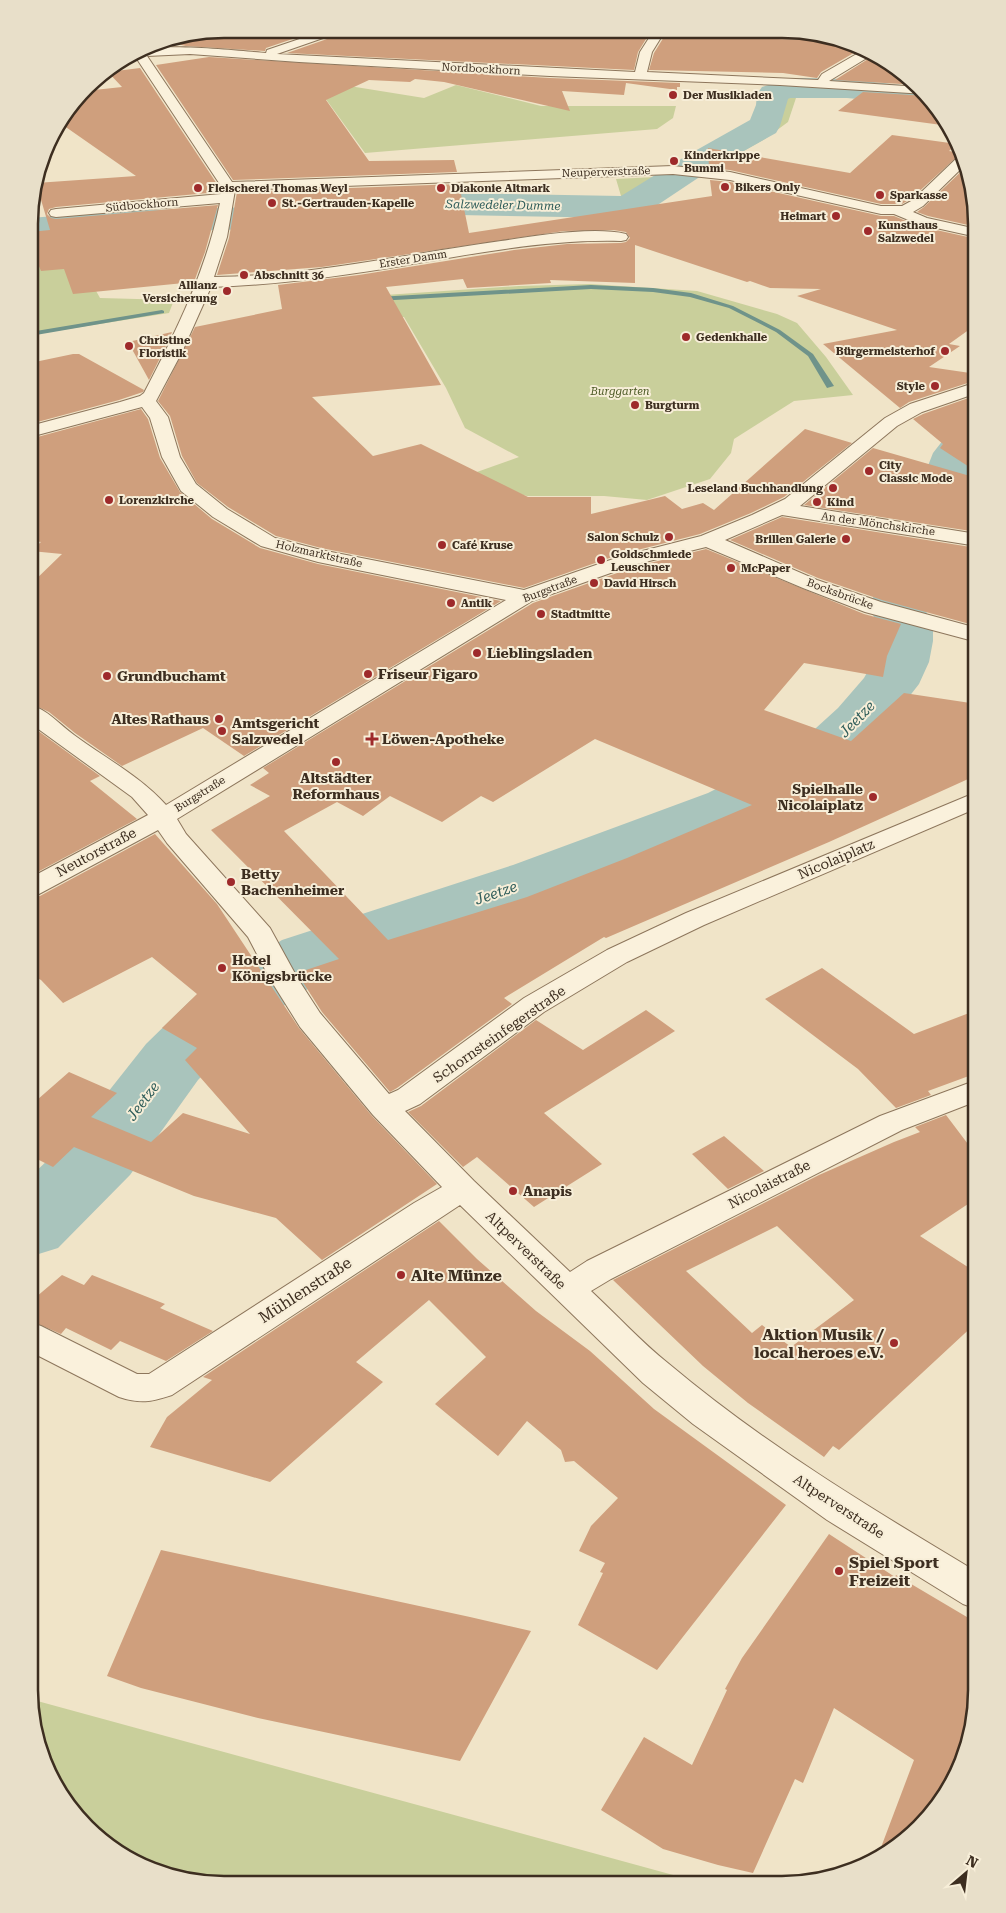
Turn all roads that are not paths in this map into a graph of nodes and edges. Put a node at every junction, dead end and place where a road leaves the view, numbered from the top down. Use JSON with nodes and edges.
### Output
{"nodes":[{"id":1,"x":317,"y":38,"type":"edge"},
{"id":2,"x":655,"y":38,"type":"edge"},
{"id":3,"x":154,"y":51,"type":"edge"},
{"id":4,"x":863,"y":56,"type":"edge"},
{"id":5,"x":141,"y":57,"type":"edge"},
{"id":6,"x":261,"y":57,"type":"junction"},
{"id":7,"x":641,"y":75,"type":"junction"},
{"id":8,"x":822,"y":83,"type":"junction"},
{"id":9,"x":912,"y":90,"type":"edge"},
{"id":10,"x":959,"y":164,"type":"edge"},
{"id":11,"x":228,"y":192,"type":"junction"},
{"id":12,"x":898,"y":211,"type":"junction"},
{"id":13,"x":56,"y":213,"type":"dead end"},
{"id":14,"x":968,"y":231,"type":"edge"},
{"id":15,"x":621,"y":237,"type":"dead end"},
{"id":16,"x":204,"y":282,"type":"junction"},
{"id":17,"x":968,"y":390,"type":"edge"},
{"id":18,"x":146,"y":400,"type":"junction"},
{"id":19,"x":38,"y":430,"type":"edge"},
{"id":20,"x":780,"y":509,"type":"junction"},
{"id":21,"x":968,"y":539,"type":"edge"},
{"id":22,"x":708,"y":540,"type":"junction"},
{"id":23,"x":525,"y":597,"type":"junction"},
{"id":24,"x":968,"y":633,"type":"edge"},
{"id":25,"x":38,"y":718,"type":"edge"},
{"id":26,"x":968,"y":803,"type":"edge"},
{"id":27,"x":163,"y":817,"type":"junction"},
{"id":28,"x":38,"y":884,"type":"edge"},
{"id":29,"x":695,"y":919,"type":"joint"},
{"id":30,"x":968,"y":1093,"type":"edge"},
{"id":31,"x":384,"y":1108,"type":"junction"},
{"id":32,"x":463,"y":1189,"type":"junction"},
{"id":33,"x":567,"y":1290,"type":"junction"},
{"id":34,"x":38,"y":1341,"type":"edge"},
{"id":35,"x":968,"y":1586,"type":"edge"}],
"edges":[{"from":1,"to":6,"type":"street"},
{"from":2,"to":7,"type":"street"},
{"from":3,"to":6,"type":"street","name":"Nordbockhorn"},
{"from":4,"to":8,"type":"street"},
{"from":5,"to":11,"type":"street"},
{"from":6,"to":7,"type":"street","name":"Nordbockhorn"},
{"from":7,"to":8,"type":"street","name":"Nordbockhorn"},
{"from":8,"to":9,"type":"street","name":"Nordbockhorn"},
{"from":10,"to":12,"type":"street"},
{"from":11,"to":12,"type":"street","name":"Neuperverstraße"},
{"from":11,"to":13,"type":"street","name":"Südbockhorn"},
{"from":11,"to":16,"type":"street"},
{"from":12,"to":14,"type":"street","name":"Neuperverstraße"},
{"from":15,"to":16,"type":"street","name":"Erster Damm"},
{"from":16,"to":18,"type":"street"},
{"from":17,"to":20,"type":"street","name":"Burgstraße"},
{"from":18,"to":19,"type":"street"},
{"from":18,"to":23,"type":"street","name":"Holzmarktstraße"},
{"from":20,"to":21,"type":"street","name":"An der Mönchskirche"},
{"from":20,"to":22,"type":"street","name":"Burgstraße"},
{"from":22,"to":23,"type":"street","name":"Burgstraße"},
{"from":22,"to":24,"type":"street","name":"Bocksbrücke"},
{"from":23,"to":27,"type":"street","name":"Burgstraße"},
{"from":25,"to":27,"type":"street","name":"Altperverstraße"},
{"from":26,"to":29,"type":"street","name":"Nicolaiplatz"},
{"from":27,"to":28,"type":"street","name":"Neutorstraße"},
{"from":27,"to":31,"type":"street","name":"Altperverstraße"},
{"from":29,"to":31,"type":"street","name":"Schornsteinfegerstraße"},
{"from":30,"to":33,"type":"street","name":"Nicolaistraße"},
{"from":31,"to":32,"type":"street","name":"Altperverstraße"},
{"from":32,"to":33,"type":"street","name":"Altperverstraße"},
{"from":32,"to":34,"type":"street","name":"Mühlenstraße"},
{"from":33,"to":35,"type":"street","name":"Altperverstraße"}]}
